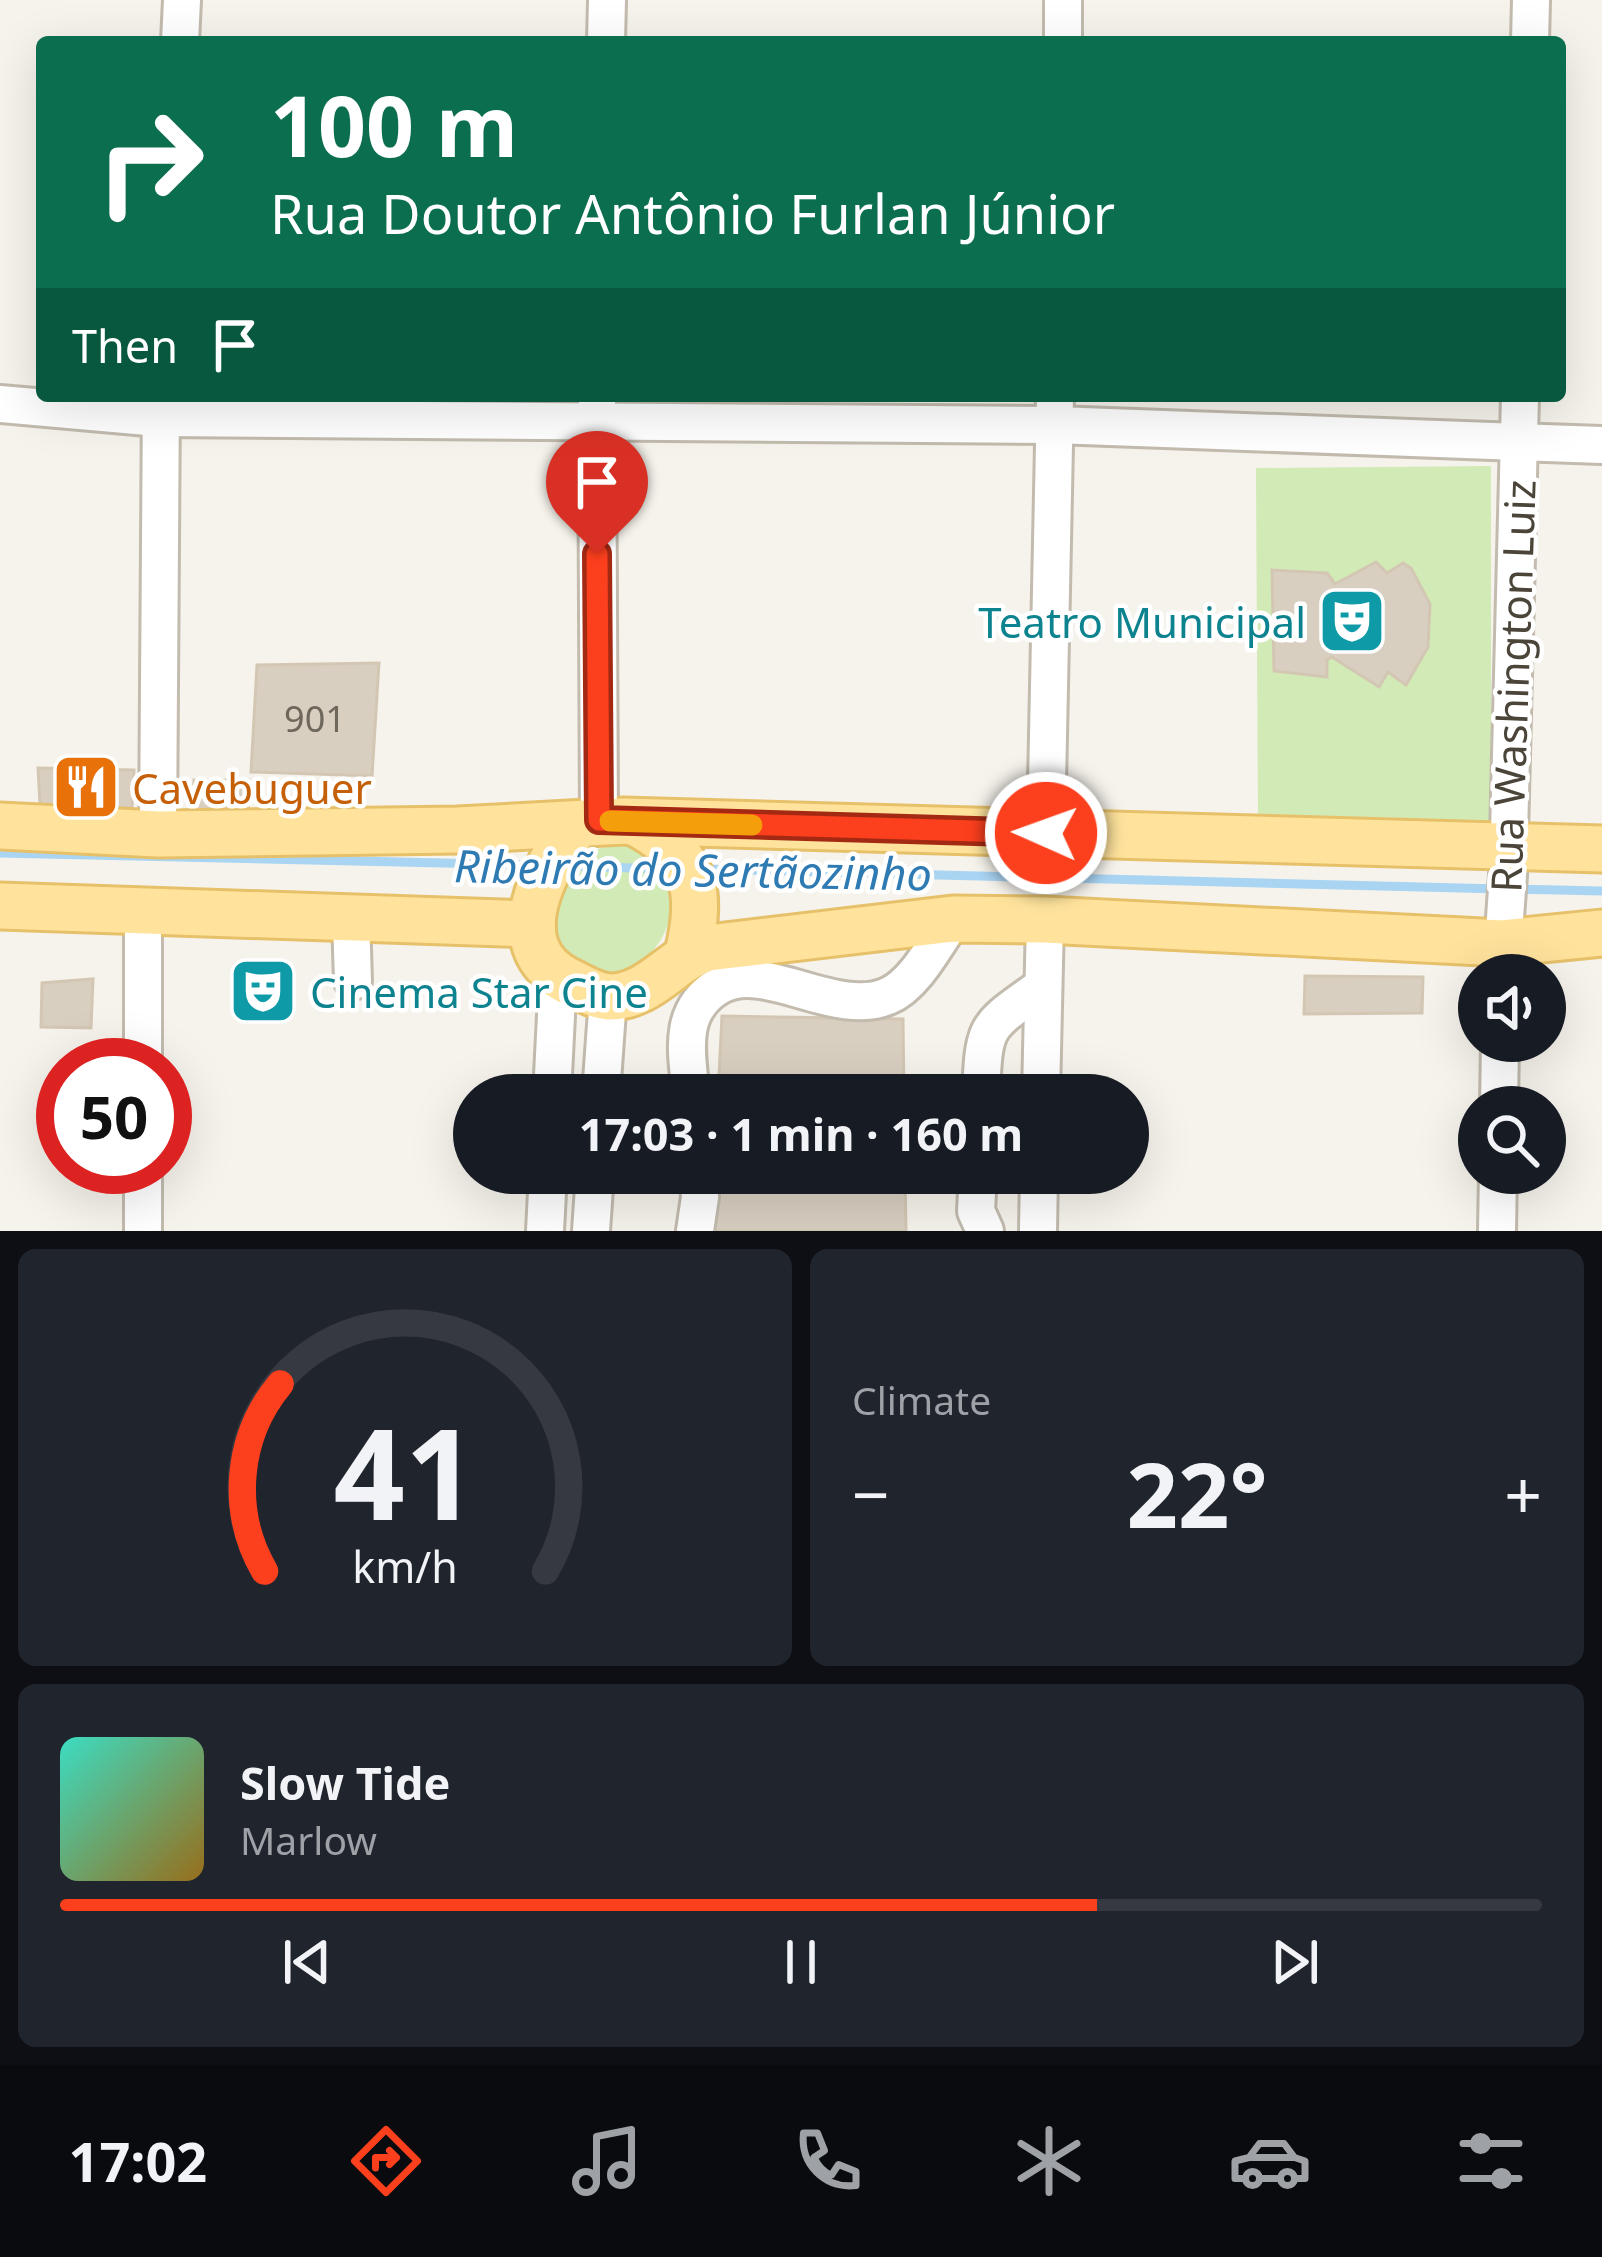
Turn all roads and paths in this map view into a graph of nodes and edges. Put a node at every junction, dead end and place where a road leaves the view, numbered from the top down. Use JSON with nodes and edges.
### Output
{"nodes":[{"id":1,"x":182,"y":0,"type":"edge"},
{"id":2,"x":607,"y":0,"type":"edge"},
{"id":3,"x":1064,"y":0,"type":"edge"},
{"id":4,"x":1531,"y":0,"type":"edge"},
{"id":5,"x":180,"y":36,"type":"edge"},
{"id":6,"x":606,"y":36,"type":"edge"},
{"id":7,"x":1063,"y":36,"type":"edge"},
{"id":8,"x":1530,"y":36,"type":"edge"},
{"id":9,"x":1520,"y":402,"type":"edge"},
{"id":10,"x":0,"y":404,"type":"edge"},
{"id":11,"x":160,"y":407,"type":"edge"},
{"id":12,"x":596,"y":409,"type":"edge"},
{"id":13,"x":1055,"y":411,"type":"edge"},
{"id":14,"x":1519,"y":444,"type":"junction"},
{"id":15,"x":1602,"y":445,"type":"edge"},
{"id":16,"x":0,"y":826,"type":"edge"},
{"id":17,"x":591,"y":830,"type":"junction"},
{"id":18,"x":1046,"y":833,"type":"junction"},
{"id":19,"x":158,"y":834,"type":"junction"},
{"id":20,"x":1602,"y":848,"type":"edge"},
{"id":21,"x":0,"y":906,"type":"edge"},
{"id":22,"x":1505,"y":909,"type":"edge"},
{"id":23,"x":142,"y":910,"type":"junction"},
{"id":24,"x":532,"y":918,"type":"junction"},
{"id":25,"x":351,"y":919,"type":"junction"},
{"id":26,"x":953,"y":920,"type":"junction"},
{"id":27,"x":1045,"y":920,"type":"junction"},
{"id":28,"x":1602,"y":933,"type":"edge"},
{"id":29,"x":693,"y":937,"type":"junction"},
{"id":30,"x":559,"y":976,"type":"junction"},
{"id":31,"x":353,"y":981,"type":"dead end"},
{"id":32,"x":1043,"y":986,"type":"junction"},
{"id":33,"x":608,"y":997,"type":"junction"},
{"id":34,"x":143,"y":1038,"type":"edge"},
{"id":35,"x":553,"y":1074,"type":"edge"},
{"id":36,"x":602,"y":1074,"type":"edge"},
{"id":37,"x":689,"y":1074,"type":"edge"},
{"id":38,"x":982,"y":1074,"type":"edge"},
{"id":39,"x":1041,"y":1074,"type":"edge"},
{"id":40,"x":143,"y":1194,"type":"edge"},
{"id":41,"x":547,"y":1194,"type":"edge"},
{"id":42,"x":594,"y":1194,"type":"edge"},
{"id":43,"x":700,"y":1194,"type":"edge"},
{"id":44,"x":977,"y":1194,"type":"edge"},
{"id":45,"x":1039,"y":1194,"type":"edge"},
{"id":46,"x":1498,"y":1194,"type":"edge"},
{"id":47,"x":143,"y":1231,"type":"edge"},
{"id":48,"x":545,"y":1231,"type":"edge"},
{"id":49,"x":591,"y":1231,"type":"edge"},
{"id":50,"x":694,"y":1231,"type":"edge"},
{"id":51,"x":985,"y":1231,"type":"edge"},
{"id":52,"x":1038,"y":1231,"type":"edge"},
{"id":53,"x":1497,"y":1231,"type":"edge"}],
"edges":[{"from":1,"to":5,"type":"street"},
{"from":2,"to":6,"type":"street"},
{"from":3,"to":7,"type":"street"},
{"from":4,"to":8,"type":"street"},
{"from":9,"to":14,"type":"street","name":"Rua Washington Luiz"},
{"from":10,"to":11,"type":"street"},
{"from":11,"to":12,"type":"street"},
{"from":11,"to":19,"type":"street"},
{"from":12,"to":13,"type":"street"},
{"from":12,"to":17,"type":"street"},
{"from":13,"to":14,"type":"street"},
{"from":13,"to":18,"type":"street"},
{"from":14,"to":15,"type":"street"},
{"from":14,"to":22,"type":"street","name":"Rua Washington Luiz"},
{"from":16,"to":19,"type":"main road"},
{"from":17,"to":18,"type":"main road"},
{"from":17,"to":19,"type":"main road"},
{"from":17,"to":24,"type":"main road"},
{"from":17,"to":29,"type":"main road"},
{"from":18,"to":22,"type":"main road"},
{"from":20,"to":22,"type":"main road"},
{"from":21,"to":23,"type":"main road"},
{"from":22,"to":27,"type":"main road"},
{"from":22,"to":28,"type":"main road"},
{"from":23,"to":25,"type":"main road"},
{"from":23,"to":34,"type":"street"},
{"from":24,"to":25,"type":"main road"},
{"from":24,"to":30,"type":"main road"},
{"from":25,"to":31,"type":"street"},
{"from":26,"to":27,"type":"main road"},
{"from":26,"to":29,"type":"main road"},
{"from":26,"to":37,"type":"street"},
{"from":27,"to":32,"type":"street"},
{"from":29,"to":33,"type":"main road"},
{"from":30,"to":33,"type":"main road"},
{"from":30,"to":35,"type":"street"},
{"from":32,"to":38,"type":"street"},
{"from":32,"to":39,"type":"street"},
{"from":33,"to":36,"type":"street"},
{"from":40,"to":47,"type":"street"},
{"from":41,"to":48,"type":"street"},
{"from":42,"to":49,"type":"street"},
{"from":43,"to":50,"type":"street"},
{"from":44,"to":51,"type":"street"},
{"from":45,"to":52,"type":"street"},
{"from":46,"to":53,"type":"street"}]}
